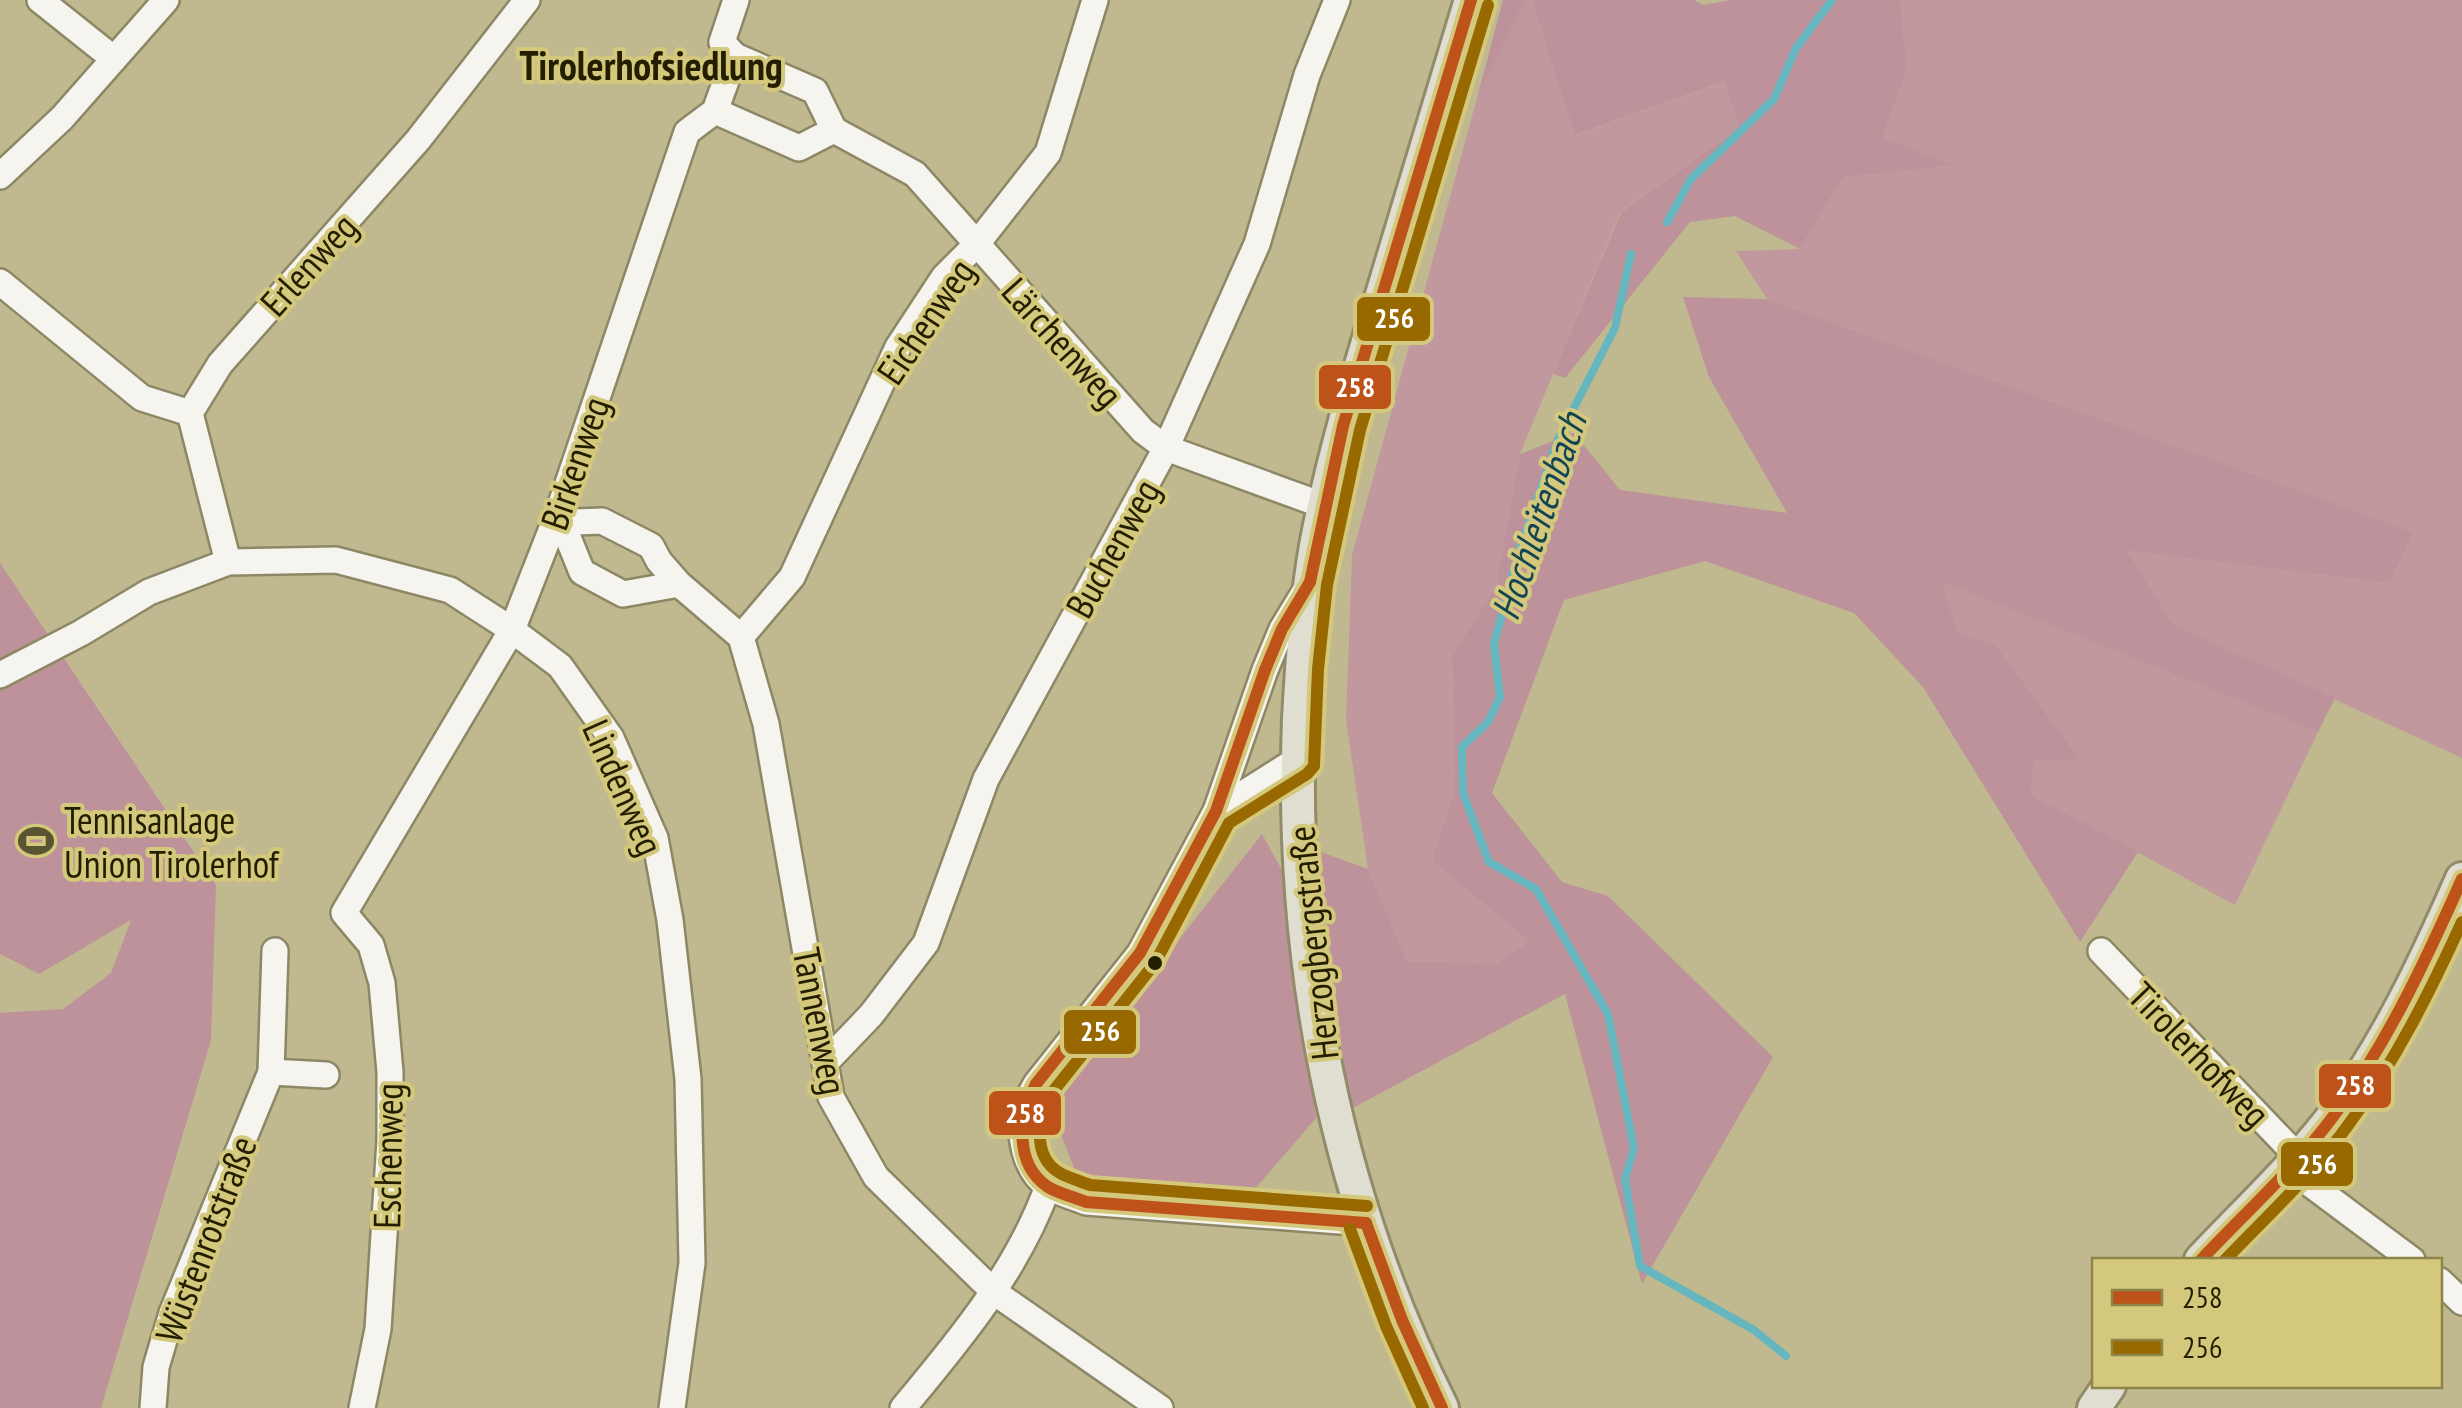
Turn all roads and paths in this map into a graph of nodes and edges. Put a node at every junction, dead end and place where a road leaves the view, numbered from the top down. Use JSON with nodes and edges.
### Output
{"nodes":[{"id":1,"x":40,"y":0,"type":"edge"},
{"id":2,"x":166,"y":0,"type":"edge"},
{"id":3,"x":526,"y":0,"type":"edge"},
{"id":4,"x":736,"y":0,"type":"edge"},
{"id":5,"x":1096,"y":0,"type":"edge"},
{"id":6,"x":1338,"y":0,"type":"edge"},
{"id":7,"x":1471,"y":0,"type":"edge"},
{"id":8,"x":735,"y":56,"type":"junction"},
{"id":9,"x":114,"y":59,"type":"junction"},
{"id":10,"x":715,"y":110,"type":"junction"},
{"id":11,"x":834,"y":130,"type":"junction"},
{"id":12,"x":0,"y":176,"type":"edge"},
{"id":13,"x":976,"y":244,"type":"junction"},
{"id":14,"x":0,"y":282,"type":"edge"},
{"id":15,"x":190,"y":413,"type":"junction"},
{"id":16,"x":1166,"y":448,"type":"junction"},
{"id":17,"x":1325,"y":506,"type":"junction"},
{"id":18,"x":558,"y":513,"type":"junction"},
{"id":19,"x":228,"y":562,"type":"junction"},
{"id":20,"x":1310,"y":582,"type":"junction"},
{"id":21,"x":679,"y":584,"type":"junction"},
{"id":22,"x":512,"y":630,"type":"junction"},
{"id":23,"x":741,"y":637,"type":"junction"},
{"id":24,"x":0,"y":675,"type":"edge"},
{"id":25,"x":1298,"y":759,"type":"junction"},
{"id":26,"x":1216,"y":811,"type":"junction"},
{"id":27,"x":2462,"y":879,"type":"edge"},
{"id":28,"x":344,"y":913,"type":"joint"},
{"id":29,"x":2101,"y":951,"type":"dead end"},
{"id":30,"x":275,"y":952,"type":"dead end"},
{"id":31,"x":826,"y":1062,"type":"junction"},
{"id":32,"x":272,"y":1072,"type":"junction"},
{"id":33,"x":326,"y":1076,"type":"dead end"},
{"id":34,"x":2294,"y":1163,"type":"junction"},
{"id":35,"x":1048,"y":1186,"type":"junction"},
{"id":36,"x":1366,"y":1223,"type":"junction"},
{"id":37,"x":2203,"y":1258,"type":"edge"},
{"id":38,"x":2410,"y":1258,"type":"edge"},
{"id":39,"x":2442,"y":1283,"type":"edge"},
{"id":40,"x":994,"y":1292,"type":"junction"},
{"id":41,"x":2462,"y":1302,"type":"edge"},
{"id":42,"x":153,"y":1408,"type":"edge"},
{"id":43,"x":362,"y":1408,"type":"edge"},
{"id":44,"x":672,"y":1408,"type":"edge"},
{"id":45,"x":903,"y":1408,"type":"edge"},
{"id":46,"x":1160,"y":1408,"type":"edge"},
{"id":47,"x":1442,"y":1408,"type":"edge"}],
"edges":[{"from":1,"to":9,"type":"street"},
{"from":2,"to":9,"type":"street"},
{"from":3,"to":15,"type":"street","name":"Erlenweg"},
{"from":4,"to":8,"type":"street","name":"Birkenweg"},
{"from":5,"to":13,"type":"street","name":"Eichenweg"},
{"from":6,"to":16,"type":"street","name":"Buchenweg"},
{"from":7,"to":17,"type":"main road","name":"Herzogbergstraße"},
{"from":8,"to":10,"type":"street","name":"Birkenweg"},
{"from":8,"to":11,"type":"street"},
{"from":9,"to":12,"type":"street"},
{"from":10,"to":11,"type":"street"},
{"from":10,"to":18,"type":"street","name":"Birkenweg"},
{"from":11,"to":13,"type":"street","name":"Lärchenweg"},
{"from":13,"to":16,"type":"street","name":"Lärchenweg"},
{"from":13,"to":23,"type":"street","name":"Eichenweg"},
{"from":14,"to":15,"type":"street"},
{"from":15,"to":19,"type":"street"},
{"from":16,"to":17,"type":"street","name":"Lärchenweg"},
{"from":16,"to":31,"type":"street","name":"Buchenweg"},
{"from":17,"to":20,"type":"main road","name":"Herzogbergstraße"},
{"from":18,"to":21,"type":"street"},
{"from":18,"to":21,"type":"street"},
{"from":18,"to":22,"type":"street","name":"Birkenweg"},
{"from":19,"to":22,"type":"street","name":"Lindenweg"},
{"from":19,"to":24,"type":"street","name":"Lindenweg"},
{"from":20,"to":25,"type":"main road","name":"Herzogbergstraße"},
{"from":20,"to":26,"type":"street"},
{"from":21,"to":23,"type":"street"},
{"from":22,"to":28,"type":"street","name":"Birkenweg"},
{"from":22,"to":44,"type":"street","name":"Lindenweg"},
{"from":23,"to":31,"type":"street","name":"Tannenweg"},
{"from":25,"to":26,"type":"street"},
{"from":25,"to":36,"type":"main road","name":"Herzogbergstraße"},
{"from":26,"to":35,"type":"street"},
{"from":27,"to":34,"type":"main road"},
{"from":28,"to":43,"type":"street","name":"Eschenweg"},
{"from":29,"to":34,"type":"street","name":"Tirolerhofweg"},
{"from":30,"to":32,"type":"street","name":"Wüstenrotstraße"},
{"from":31,"to":40,"type":"street","name":"Tannenweg"},
{"from":32,"to":33,"type":"street"},
{"from":32,"to":42,"type":"street","name":"Wüstenrotstraße"},
{"from":34,"to":37,"type":"main road"},
{"from":34,"to":38,"type":"street","name":"Tirolerhofweg"},
{"from":35,"to":36,"type":"street"},
{"from":35,"to":40,"type":"street"},
{"from":36,"to":47,"type":"main road","name":"Herzogbergstraße"},
{"from":39,"to":41,"type":"street"},
{"from":40,"to":45,"type":"street"},
{"from":40,"to":46,"type":"street","name":"Tannenweg"}]}
